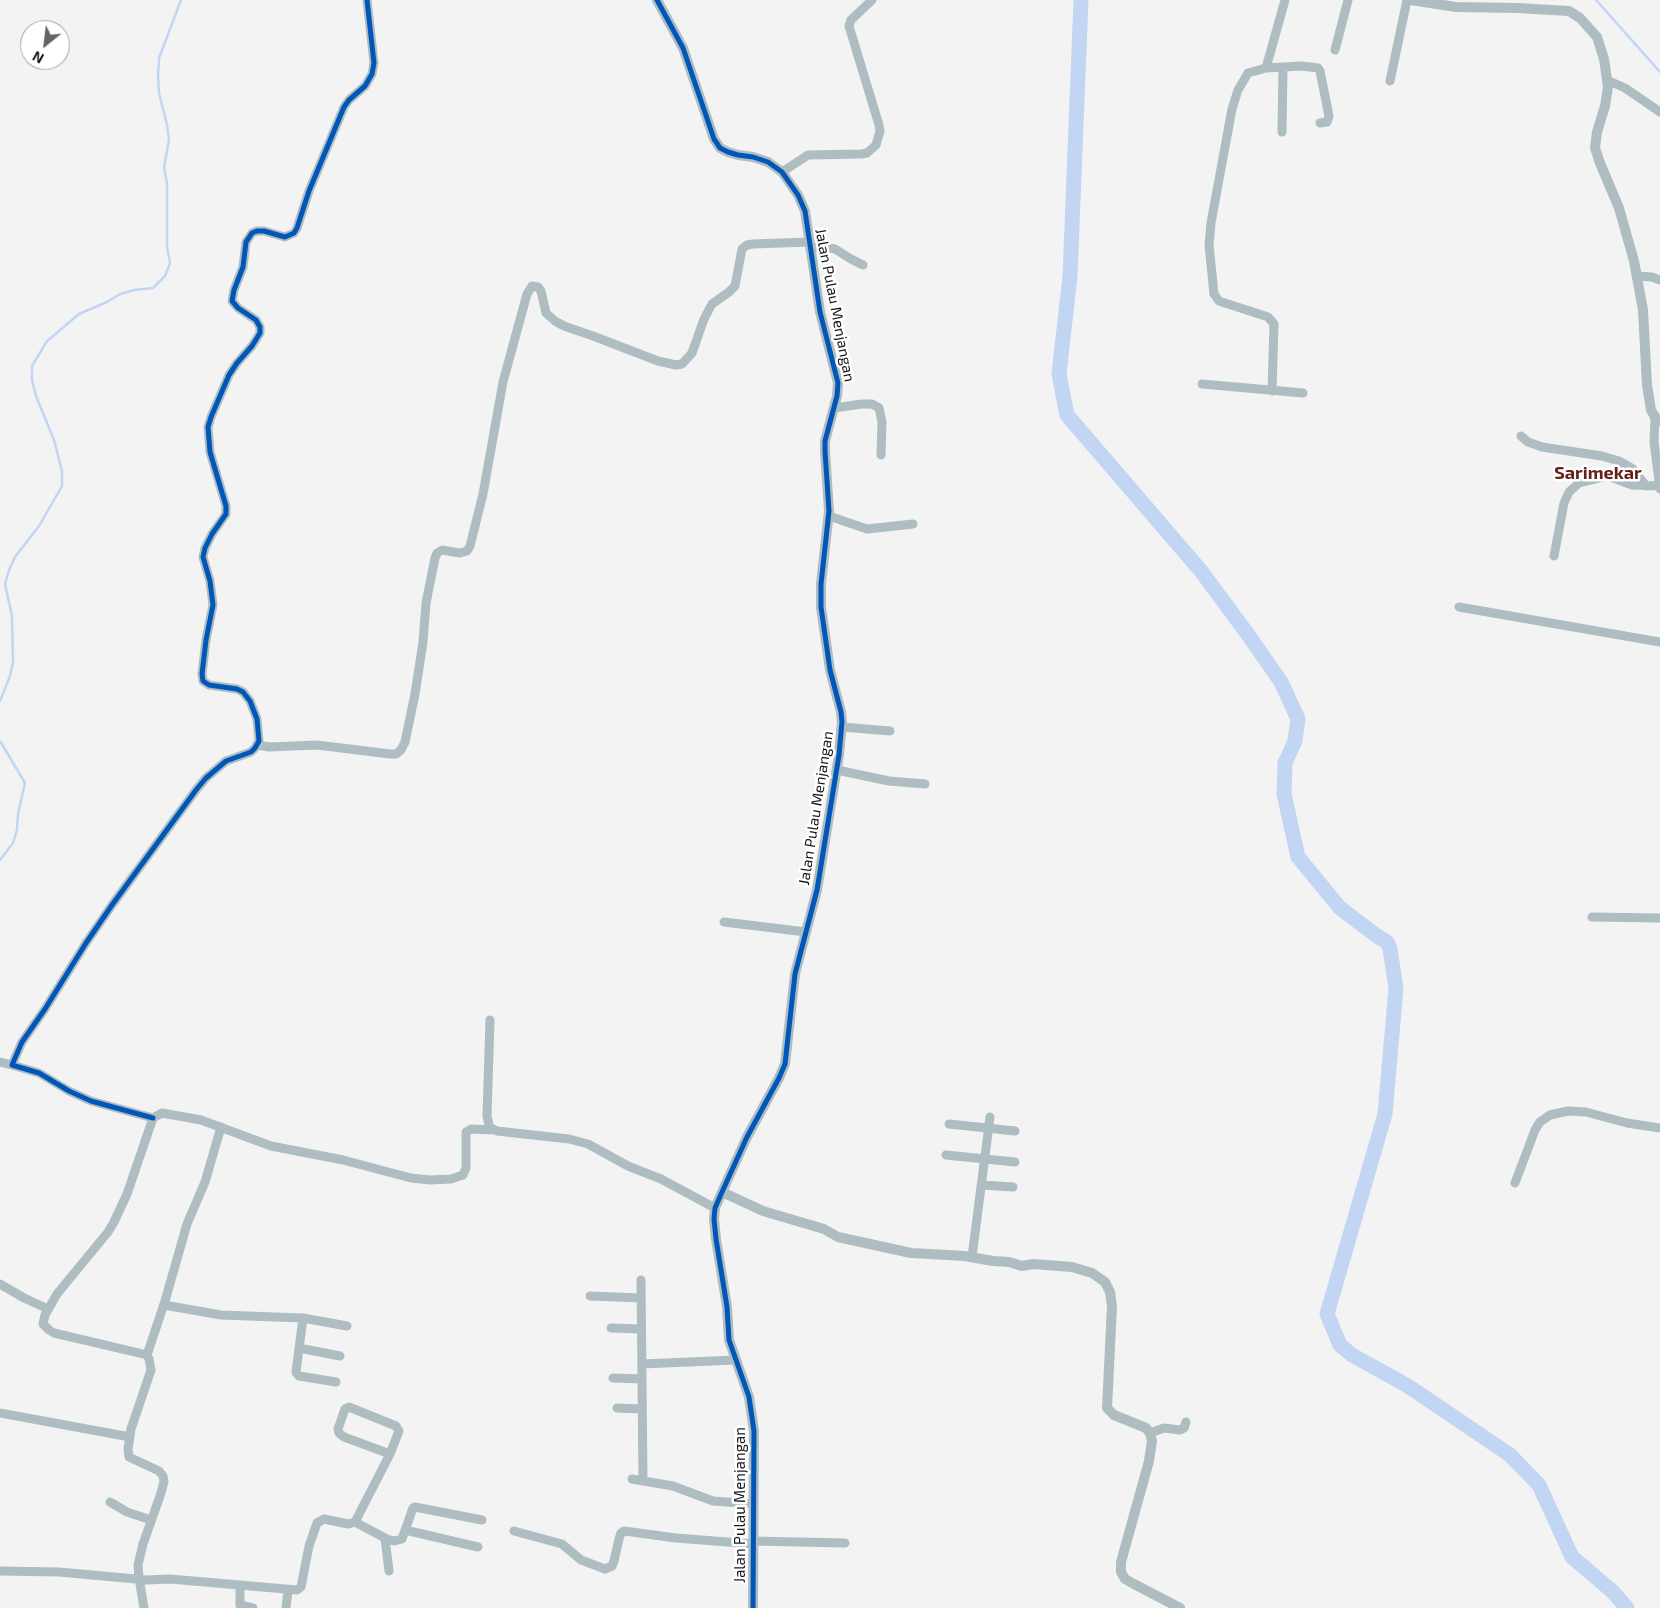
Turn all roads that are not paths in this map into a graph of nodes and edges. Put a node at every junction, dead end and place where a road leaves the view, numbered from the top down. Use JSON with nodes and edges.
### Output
{"nodes":[{"id":1,"x":367,"y":0,"type":"edge"},
{"id":2,"x":657,"y":0,"type":"edge"},
{"id":3,"x":872,"y":0,"type":"edge"},
{"id":4,"x":1285,"y":0,"type":"edge"},
{"id":5,"x":1348,"y":0,"type":"edge"},
{"id":6,"x":1407,"y":0,"type":"edge"},
{"id":7,"x":1412,"y":0,"type":"edge"},
{"id":8,"x":1335,"y":50,"type":"dead end"},
{"id":9,"x":1283,"y":67,"type":"junction"},
{"id":10,"x":1266,"y":68,"type":"junction"},
{"id":11,"x":1607,"y":80,"type":"junction"},
{"id":12,"x":1390,"y":81,"type":"dead end"},
{"id":13,"x":1660,"y":112,"type":"edge"},
{"id":14,"x":1320,"y":122,"type":"dead end"},
{"id":15,"x":1282,"y":132,"type":"dead end"},
{"id":16,"x":782,"y":172,"type":"junction"},
{"id":17,"x":810,"y":245,"type":"junction"},
{"id":18,"x":863,"y":265,"type":"dead end"},
{"id":19,"x":1637,"y":276,"type":"junction"},
{"id":20,"x":1660,"y":280,"type":"edge"},
{"id":21,"x":1202,"y":384,"type":"dead end"},
{"id":22,"x":1272,"y":391,"type":"junction"},
{"id":23,"x":1303,"y":393,"type":"dead end"},
{"id":24,"x":834,"y":408,"type":"junction"},
{"id":25,"x":1658,"y":419,"type":"edge"},
{"id":26,"x":1521,"y":436,"type":"dead end"},
{"id":27,"x":881,"y":455,"type":"dead end"},
{"id":28,"x":1646,"y":486,"type":"junction"},
{"id":29,"x":1660,"y":488,"type":"edge"},
{"id":30,"x":829,"y":516,"type":"junction"},
{"id":31,"x":913,"y":524,"type":"dead end"},
{"id":32,"x":1554,"y":556,"type":"dead end"},
{"id":33,"x":1459,"y":607,"type":"dead end"},
{"id":34,"x":1660,"y":642,"type":"edge"},
{"id":35,"x":842,"y":727,"type":"junction"},
{"id":36,"x":890,"y":731,"type":"dead end"},
{"id":37,"x":257,"y":745,"type":"junction"},
{"id":38,"x":837,"y":770,"type":"junction"},
{"id":39,"x":925,"y":784,"type":"dead end"},
{"id":40,"x":1592,"y":917,"type":"dead end"},
{"id":41,"x":1660,"y":918,"type":"edge"},
{"id":42,"x":724,"y":922,"type":"dead end"},
{"id":43,"x":806,"y":932,"type":"junction"},
{"id":44,"x":490,"y":1020,"type":"dead end"},
{"id":45,"x":0,"y":1062,"type":"edge"},
{"id":46,"x":12,"y":1065,"type":"junction"},
{"id":47,"x":990,"y":1117,"type":"dead end"},
{"id":48,"x":153,"y":1118,"type":"junction"},
{"id":49,"x":949,"y":1124,"type":"dead end"},
{"id":50,"x":221,"y":1127,"type":"junction"},
{"id":51,"x":989,"y":1128,"type":"junction"},
{"id":52,"x":1660,"y":1128,"type":"edge"},
{"id":53,"x":494,"y":1130,"type":"junction"},
{"id":54,"x":1015,"y":1131,"type":"dead end"},
{"id":55,"x":946,"y":1155,"type":"dead end"},
{"id":56,"x":985,"y":1158,"type":"junction"},
{"id":57,"x":1015,"y":1162,"type":"dead end"},
{"id":58,"x":1515,"y":1184,"type":"dead end"},
{"id":59,"x":982,"y":1185,"type":"junction"},
{"id":60,"x":1013,"y":1187,"type":"dead end"},
{"id":61,"x":722,"y":1192,"type":"junction"},
{"id":62,"x":716,"y":1208,"type":"junction"},
{"id":63,"x":972,"y":1256,"type":"junction"},
{"id":64,"x":641,"y":1280,"type":"dead end"},
{"id":65,"x":0,"y":1284,"type":"edge"},
{"id":66,"x":590,"y":1296,"type":"dead end"},
{"id":67,"x":641,"y":1298,"type":"junction"},
{"id":68,"x":164,"y":1305,"type":"junction"},
{"id":69,"x":48,"y":1309,"type":"junction"},
{"id":70,"x":303,"y":1318,"type":"junction"},
{"id":71,"x":346,"y":1326,"type":"dead end"},
{"id":72,"x":611,"y":1328,"type":"dead end"},
{"id":73,"x":642,"y":1329,"type":"junction"},
{"id":74,"x":299,"y":1348,"type":"junction"},
{"id":75,"x":146,"y":1355,"type":"junction"},
{"id":76,"x":340,"y":1356,"type":"dead end"},
{"id":77,"x":736,"y":1360,"type":"junction"},
{"id":78,"x":642,"y":1364,"type":"junction"},
{"id":79,"x":613,"y":1378,"type":"dead end"},
{"id":80,"x":642,"y":1379,"type":"junction"},
{"id":81,"x":336,"y":1382,"type":"dead end"},
{"id":82,"x":617,"y":1408,"type":"dead end"},
{"id":83,"x":642,"y":1409,"type":"junction"},
{"id":84,"x":0,"y":1413,"type":"edge"},
{"id":85,"x":1186,"y":1422,"type":"dead end"},
{"id":86,"x":1150,"y":1433,"type":"junction"},
{"id":87,"x":130,"y":1437,"type":"junction"},
{"id":88,"x":390,"y":1454,"type":"junction"},
{"id":89,"x":632,"y":1479,"type":"dead end"},
{"id":90,"x":643,"y":1481,"type":"junction"},
{"id":91,"x":110,"y":1502,"type":"dead end"},
{"id":92,"x":753,"y":1504,"type":"junction"},
{"id":93,"x":151,"y":1520,"type":"junction"},
{"id":94,"x":482,"y":1520,"type":"dead end"},
{"id":95,"x":356,"y":1522,"type":"junction"},
{"id":96,"x":405,"y":1530,"type":"junction"},
{"id":97,"x":514,"y":1531,"type":"dead end"},
{"id":98,"x":385,"y":1538,"type":"junction"},
{"id":99,"x":753,"y":1542,"type":"junction"},
{"id":100,"x":845,"y":1543,"type":"dead end"},
{"id":101,"x":478,"y":1547,"type":"dead end"},
{"id":102,"x":0,"y":1571,"type":"edge"},
{"id":103,"x":389,"y":1571,"type":"dead end"},
{"id":104,"x":138,"y":1578,"type":"junction"},
{"id":105,"x":240,"y":1585,"type":"junction"},
{"id":106,"x":288,"y":1590,"type":"junction"},
{"id":107,"x":144,"y":1608,"type":"edge"},
{"id":108,"x":252,"y":1608,"type":"edge"},
{"id":109,"x":286,"y":1608,"type":"edge"},
{"id":110,"x":753,"y":1608,"type":"edge"},
{"id":111,"x":1180,"y":1608,"type":"edge"}],
"edges":[{"from":1,"to":37,"type":"street"},
{"from":2,"to":16,"type":"street","name":"Jalan Pulau Menjangan"},
{"from":3,"to":16,"type":"street"},
{"from":4,"to":10,"type":"street"},
{"from":5,"to":8,"type":"street"},
{"from":6,"to":12,"type":"street"},
{"from":7,"to":11,"type":"street"},
{"from":9,"to":10,"type":"street"},
{"from":9,"to":14,"type":"street"},
{"from":9,"to":15,"type":"street"},
{"from":10,"to":22,"type":"street"},
{"from":11,"to":13,"type":"street"},
{"from":11,"to":19,"type":"street"},
{"from":16,"to":17,"type":"street","name":"Jalan Pulau Menjangan"},
{"from":17,"to":18,"type":"street"},
{"from":17,"to":24,"type":"street","name":"Jalan Pulau Menjangan"},
{"from":17,"to":37,"type":"street"},
{"from":19,"to":20,"type":"street"},
{"from":19,"to":25,"type":"street"},
{"from":21,"to":22,"type":"street"},
{"from":22,"to":23,"type":"street"},
{"from":24,"to":27,"type":"street"},
{"from":24,"to":30,"type":"street","name":"Jalan Pulau Menjangan"},
{"from":25,"to":29,"type":"street"},
{"from":26,"to":28,"type":"street"},
{"from":28,"to":29,"type":"street"},
{"from":28,"to":32,"type":"street"},
{"from":30,"to":31,"type":"street"},
{"from":30,"to":35,"type":"street","name":"Jalan Pulau Menjangan"},
{"from":33,"to":34,"type":"street"},
{"from":35,"to":36,"type":"street"},
{"from":35,"to":38,"type":"street","name":"Jalan Pulau Menjangan"},
{"from":37,"to":46,"type":"street"},
{"from":38,"to":39,"type":"street"},
{"from":38,"to":43,"type":"street","name":"Jalan Pulau Menjangan"},
{"from":40,"to":41,"type":"street"},
{"from":42,"to":43,"type":"street"},
{"from":43,"to":61,"type":"street","name":"Jalan Pulau Menjangan"},
{"from":44,"to":53,"type":"street"},
{"from":45,"to":46,"type":"street"},
{"from":46,"to":48,"type":"street"},
{"from":47,"to":51,"type":"street"},
{"from":48,"to":50,"type":"street"},
{"from":48,"to":69,"type":"street"},
{"from":49,"to":51,"type":"street"},
{"from":50,"to":53,"type":"street"},
{"from":50,"to":68,"type":"street"},
{"from":51,"to":54,"type":"street"},
{"from":51,"to":56,"type":"street"},
{"from":52,"to":58,"type":"street"},
{"from":53,"to":62,"type":"street"},
{"from":55,"to":56,"type":"street"},
{"from":56,"to":57,"type":"street"},
{"from":56,"to":59,"type":"street"},
{"from":59,"to":60,"type":"street"},
{"from":59,"to":63,"type":"street"},
{"from":61,"to":62,"type":"street","name":"Jalan Pulau Menjangan"},
{"from":61,"to":63,"type":"street"},
{"from":62,"to":77,"type":"street","name":"Jalan Pulau Menjangan"},
{"from":63,"to":86,"type":"street"},
{"from":64,"to":67,"type":"street"},
{"from":65,"to":69,"type":"street"},
{"from":66,"to":67,"type":"street"},
{"from":67,"to":73,"type":"street"},
{"from":68,"to":70,"type":"street"},
{"from":68,"to":75,"type":"street"},
{"from":69,"to":75,"type":"street"},
{"from":70,"to":71,"type":"street"},
{"from":70,"to":74,"type":"street"},
{"from":72,"to":73,"type":"street"},
{"from":73,"to":78,"type":"street"},
{"from":74,"to":76,"type":"street"},
{"from":74,"to":81,"type":"street"},
{"from":75,"to":87,"type":"street"},
{"from":77,"to":78,"type":"street"},
{"from":77,"to":92,"type":"street","name":"Jalan Pulau Menjangan"},
{"from":78,"to":80,"type":"street"},
{"from":79,"to":80,"type":"street"},
{"from":80,"to":83,"type":"street"},
{"from":82,"to":83,"type":"street"},
{"from":83,"to":90,"type":"street"},
{"from":84,"to":87,"type":"street"},
{"from":85,"to":86,"type":"street"},
{"from":86,"to":111,"type":"street"},
{"from":87,"to":93,"type":"street"},
{"from":88,"to":88,"type":"street"},
{"from":88,"to":95,"type":"street"},
{"from":89,"to":90,"type":"street"},
{"from":90,"to":92,"type":"street"},
{"from":91,"to":93,"type":"street"},
{"from":92,"to":99,"type":"street","name":"Jalan Pulau Menjangan"},
{"from":93,"to":104,"type":"street"},
{"from":94,"to":96,"type":"street"},
{"from":95,"to":98,"type":"street"},
{"from":95,"to":106,"type":"street"},
{"from":96,"to":98,"type":"street"},
{"from":96,"to":101,"type":"street"},
{"from":97,"to":99,"type":"street"},
{"from":98,"to":103,"type":"street"},
{"from":99,"to":100,"type":"street"},
{"from":99,"to":110,"type":"street","name":"Jalan Pulau Menjangan"},
{"from":102,"to":104,"type":"street"},
{"from":104,"to":105,"type":"street"},
{"from":104,"to":107,"type":"street"},
{"from":105,"to":106,"type":"street"},
{"from":105,"to":108,"type":"street"},
{"from":106,"to":109,"type":"street"}]}
